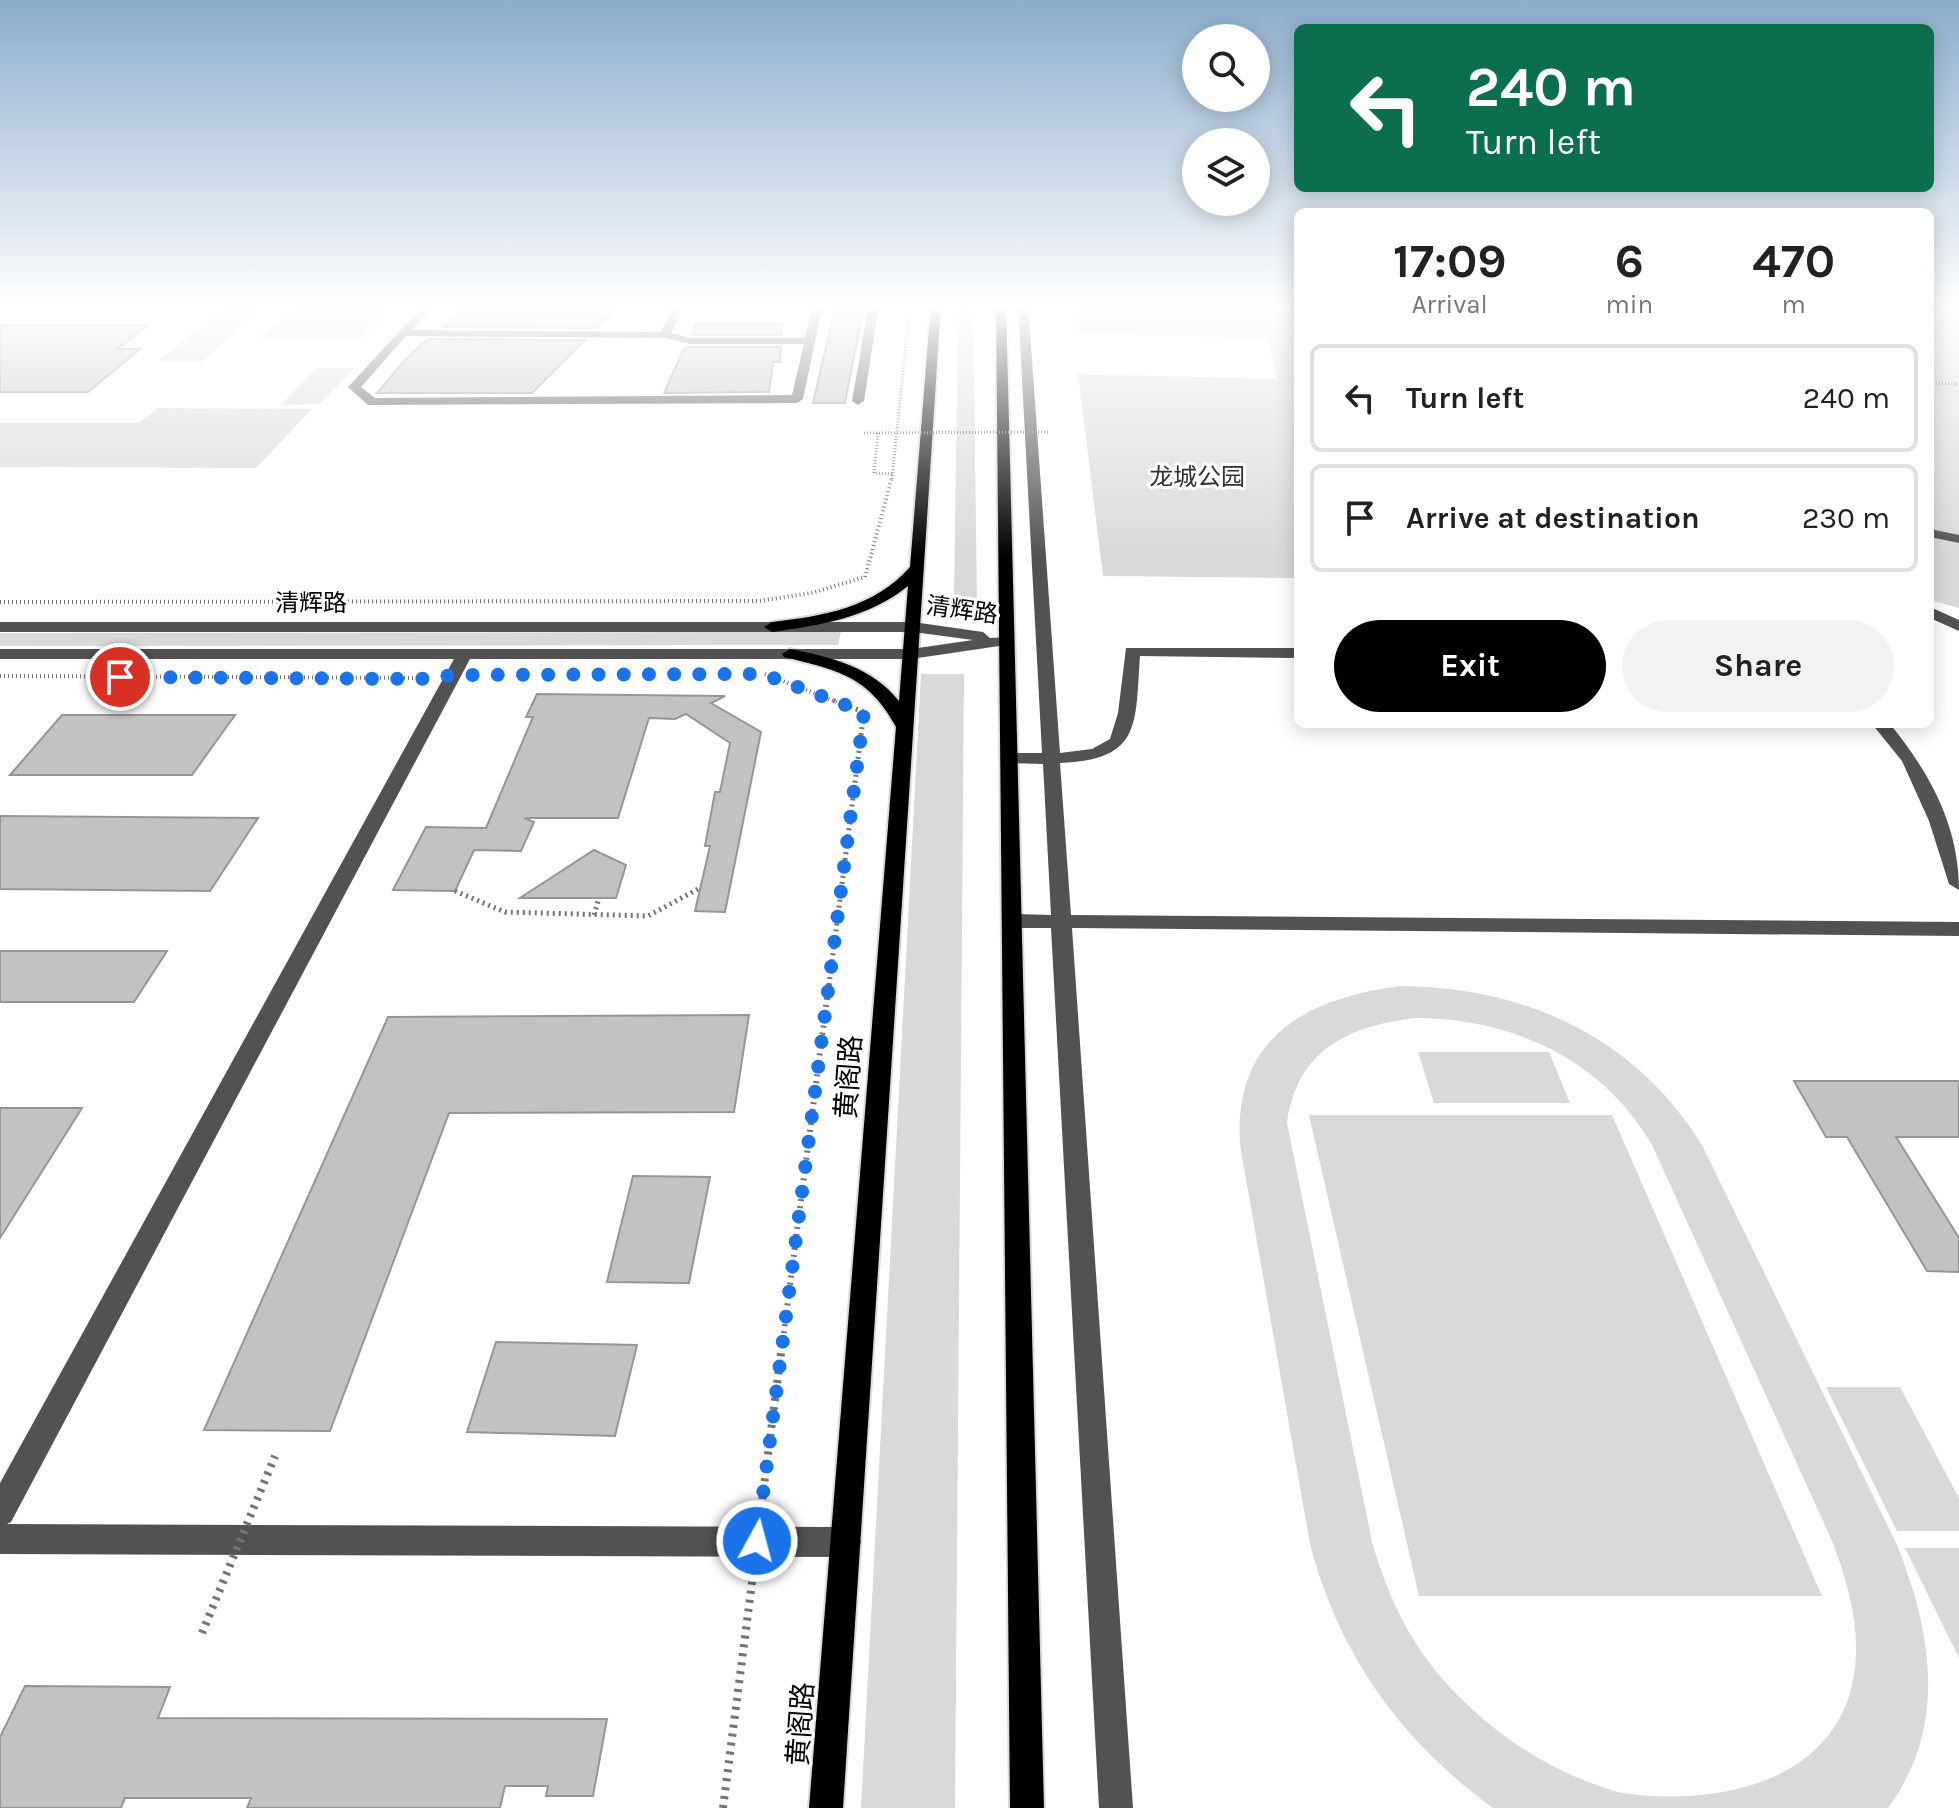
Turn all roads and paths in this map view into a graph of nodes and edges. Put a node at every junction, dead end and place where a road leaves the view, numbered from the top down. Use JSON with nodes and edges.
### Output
{"nodes":[{"id":1,"x":356,"y":388,"type":"edge"},
{"id":2,"x":799,"y":388,"type":"edge"},
{"id":3,"x":860,"y":388,"type":"edge"},
{"id":4,"x":902,"y":388,"type":"edge"},
{"id":5,"x":930,"y":388,"type":"edge"},
{"id":6,"x":1002,"y":388,"type":"edge"},
{"id":7,"x":1028,"y":388,"type":"edge"},
{"id":8,"x":858,"y":401,"type":"dead end"},
{"id":9,"x":1049,"y":432,"type":"dead end"},
{"id":10,"x":864,"y":433,"type":"dead end"},
{"id":11,"x":878,"y":433,"type":"junction"},
{"id":12,"x":893,"y":474,"type":"junction"},
{"id":13,"x":1934,"y":534,"type":"edge"},
{"id":14,"x":1959,"y":539,"type":"edge"},
{"id":15,"x":917,"y":567,"type":"junction"},
{"id":16,"x":0,"y":602,"type":"edge"},
{"id":17,"x":0,"y":627,"type":"edge"},
{"id":18,"x":772,"y":627,"type":"junction"},
{"id":19,"x":913,"y":627,"type":"junction"},
{"id":20,"x":1006,"y":640,"type":"junction"},
{"id":21,"x":1294,"y":653,"type":"edge"},
{"id":22,"x":0,"y":654,"type":"edge"},
{"id":23,"x":790,"y":654,"type":"junction"},
{"id":24,"x":911,"y":654,"type":"junction"},
{"id":25,"x":460,"y":664,"type":"junction"},
{"id":26,"x":763,"y":674,"type":"dead end"},
{"id":27,"x":0,"y":676,"type":"edge"},
{"id":28,"x":1884,"y":728,"type":"edge"},
{"id":29,"x":905,"y":729,"type":"junction"},
{"id":30,"x":1009,"y":758,"type":"junction"},
{"id":31,"x":1049,"y":758,"type":"junction"},
{"id":32,"x":1959,"y":884,"type":"edge"},
{"id":33,"x":700,"y":888,"type":"dead end"},
{"id":34,"x":455,"y":891,"type":"dead end"},
{"id":35,"x":599,"y":898,"type":"dead end"},
{"id":36,"x":594,"y":915,"type":"junction"},
{"id":37,"x":1012,"y":921,"type":"junction"},
{"id":38,"x":1060,"y":921,"type":"junction"},
{"id":39,"x":1959,"y":929,"type":"edge"},
{"id":40,"x":275,"y":1456,"type":"dead end"},
{"id":41,"x":0,"y":1512,"type":"edge"},
{"id":42,"x":0,"y":1539,"type":"edge"},
{"id":43,"x":757,"y":1541,"type":"junction"},
{"id":44,"x":846,"y":1542,"type":"junction"},
{"id":45,"x":202,"y":1633,"type":"dead end"},
{"id":46,"x":723,"y":1808,"type":"edge"},
{"id":47,"x":826,"y":1808,"type":"edge"},
{"id":48,"x":1027,"y":1808,"type":"edge"},
{"id":49,"x":1116,"y":1808,"type":"edge"}],
"edges":[{"from":1,"to":2,"type":"street"},
{"from":3,"to":8,"type":"street"},
{"from":4,"to":12,"type":"path"},
{"from":5,"to":15,"type":"main road","name":"黄阁路"},
{"from":6,"to":20,"type":"main road"},
{"from":7,"to":31,"type":"street"},
{"from":9,"to":11,"type":"path","bridge":true},
{"from":10,"to":11,"type":"path","bridge":true},
{"from":11,"to":12,"type":"path"},
{"from":12,"to":16,"type":"path"},
{"from":13,"to":14,"type":"street"},
{"from":15,"to":18,"type":"main road"},
{"from":15,"to":19,"type":"main road","name":"黄阁路"},
{"from":17,"to":18,"type":"street","name":"清辉路"},
{"from":18,"to":19,"type":"street","name":"清辉路"},
{"from":19,"to":20,"type":"street","name":"清辉路"},
{"from":19,"to":24,"type":"main road","name":"黄阁路"},
{"from":20,"to":24,"type":"street","name":"清辉路"},
{"from":20,"to":30,"type":"main road"},
{"from":21,"to":31,"type":"street"},
{"from":22,"to":25,"type":"street","name":"清辉路"},
{"from":23,"to":24,"type":"street","name":"清辉路"},
{"from":23,"to":25,"type":"street","name":"清辉路"},
{"from":23,"to":29,"type":"main road"},
{"from":24,"to":29,"type":"main road","name":"黄阁路"},
{"from":25,"to":27,"type":"path"},
{"from":25,"to":41,"type":"street"},
{"from":26,"to":43,"type":"path"},
{"from":28,"to":32,"type":"street"},
{"from":29,"to":44,"type":"main road","name":"黄阁路"},
{"from":30,"to":31,"type":"street"},
{"from":30,"to":37,"type":"main road"},
{"from":31,"to":38,"type":"street"},
{"from":33,"to":36,"type":"path"},
{"from":34,"to":36,"type":"path"},
{"from":35,"to":36,"type":"path"},
{"from":37,"to":38,"type":"street"},
{"from":37,"to":48,"type":"main road"},
{"from":38,"to":39,"type":"street"},
{"from":38,"to":49,"type":"street"},
{"from":40,"to":45,"type":"path","bridge":true},
{"from":42,"to":43,"type":"street"},
{"from":43,"to":44,"type":"street"},
{"from":43,"to":46,"type":"path"},
{"from":44,"to":47,"type":"main road","name":"黄阁路"}]}
